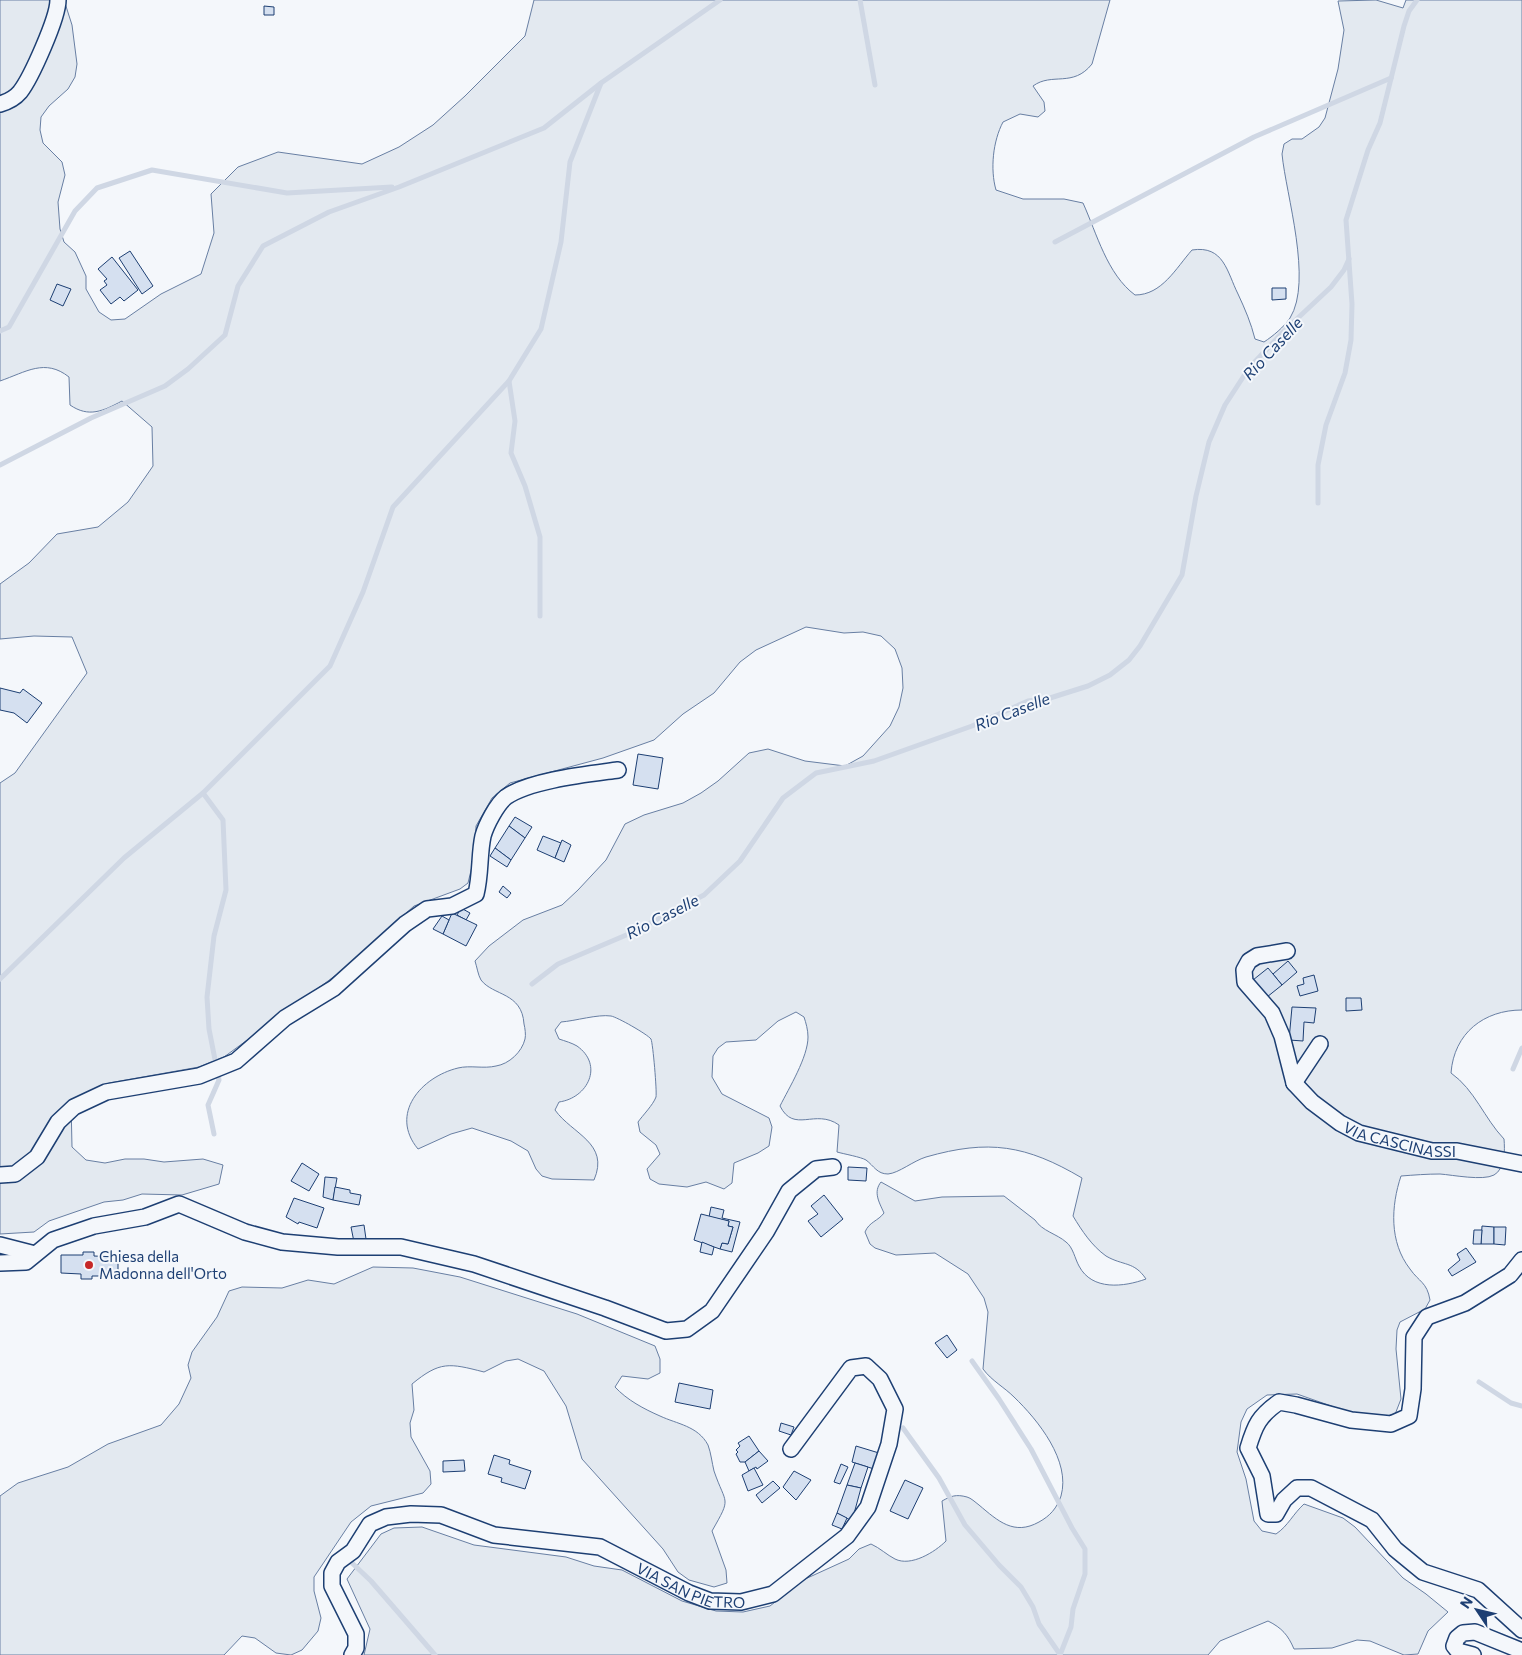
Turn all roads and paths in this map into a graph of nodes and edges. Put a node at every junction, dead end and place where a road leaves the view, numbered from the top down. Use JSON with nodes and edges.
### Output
{"nodes":[{"id":1,"x":58,"y":0,"type":"edge"},
{"id":2,"x":0,"y":104,"type":"edge"},
{"id":3,"x":618,"y":770,"type":"dead end"},
{"id":4,"x":1287,"y":951,"type":"dead end"},
{"id":5,"x":1320,"y":1044,"type":"dead end"},
{"id":6,"x":1294,"y":1083,"type":"junction"},
{"id":7,"x":1522,"y":1164,"type":"edge"},
{"id":8,"x":833,"y":1167,"type":"dead end"},
{"id":9,"x":0,"y":1175,"type":"edge"},
{"id":10,"x":0,"y":1245,"type":"edge"},
{"id":11,"x":35,"y":1254,"type":"junction"},
{"id":12,"x":1522,"y":1260,"type":"edge"},
{"id":13,"x":0,"y":1263,"type":"edge"},
{"id":14,"x":791,"y":1450,"type":"dead end"},
{"id":15,"x":1522,"y":1630,"type":"edge"},
{"id":16,"x":1522,"y":1652,"type":"edge"},
{"id":17,"x":352,"y":1655,"type":"edge"},
{"id":18,"x":1473,"y":1655,"type":"edge"}],
"edges":[{"from":1,"to":2,"type":"street"},
{"from":3,"to":9,"type":"street"},
{"from":4,"to":6,"type":"street"},
{"from":5,"to":6,"type":"street"},
{"from":6,"to":7,"type":"street","name":"VIA CASCINASSI"},
{"from":8,"to":11,"type":"street"},
{"from":10,"to":11,"type":"street"},
{"from":11,"to":13,"type":"street"},
{"from":12,"to":15,"type":"street"},
{"from":14,"to":17,"type":"street","name":"VIA SAN PIETRO"},
{"from":16,"to":18,"type":"street"}]}
